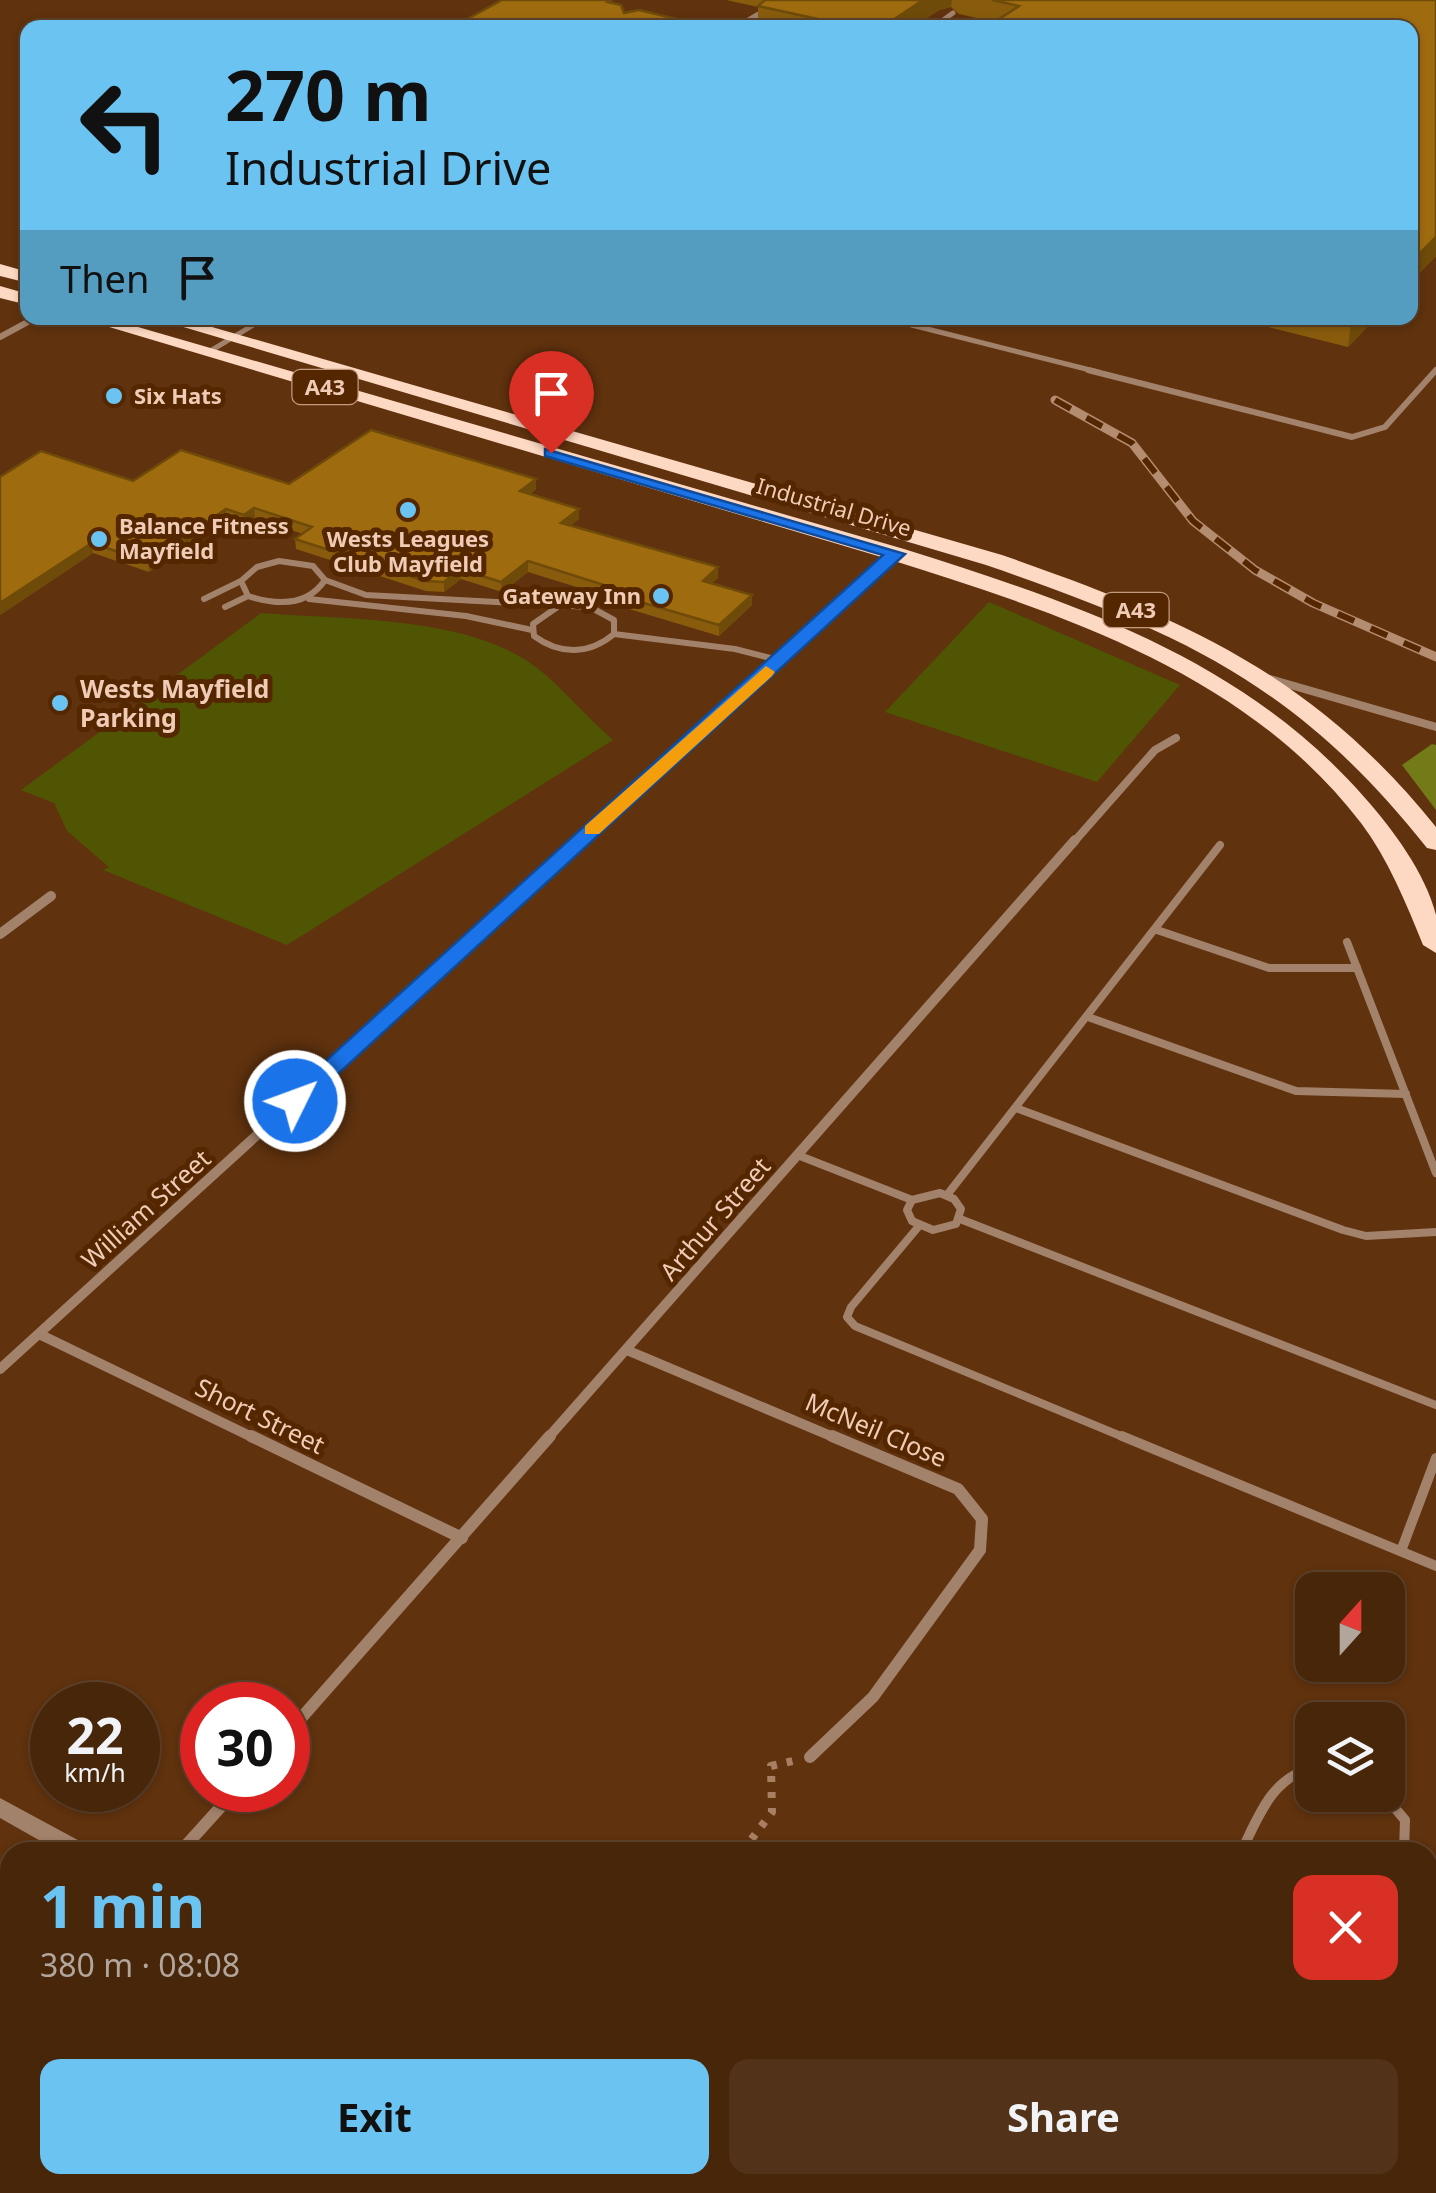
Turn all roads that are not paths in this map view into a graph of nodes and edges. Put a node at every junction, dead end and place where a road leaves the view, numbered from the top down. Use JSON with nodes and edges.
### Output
{"nodes":[{"id":1,"x":781,"y":0,"type":"edge"},
{"id":2,"x":953,"y":13,"type":"dead end"},
{"id":3,"x":756,"y":15,"type":"junction"},
{"id":4,"x":748,"y":20,"type":"edge"},
{"id":5,"x":754,"y":20,"type":"edge"},
{"id":6,"x":943,"y":20,"type":"edge"},
{"id":7,"x":22,"y":325,"type":"edge"},
{"id":8,"x":112,"y":325,"type":"edge"},
{"id":9,"x":186,"y":325,"type":"edge"},
{"id":10,"x":253,"y":325,"type":"edge"},
{"id":11,"x":912,"y":325,"type":"edge"},
{"id":12,"x":0,"y":337,"type":"edge"},
{"id":13,"x":231,"y":338,"type":"junction"},
{"id":14,"x":207,"y":353,"type":"junction"},
{"id":15,"x":1436,"y":370,"type":"edge"},
{"id":16,"x":896,"y":554,"type":"junction"},
{"id":17,"x":325,"y":580,"type":"junction"},
{"id":18,"x":241,"y":581,"type":"junction"},
{"id":19,"x":1076,"y":588,"type":"junction"},
{"id":20,"x":248,"y":596,"type":"junction"},
{"id":21,"x":306,"y":598,"type":"junction"},
{"id":22,"x":204,"y":600,"type":"dead end"},
{"id":23,"x":1056,"y":606,"type":"junction"},
{"id":24,"x":225,"y":607,"type":"dead end"},
{"id":25,"x":556,"y":608,"type":"junction"},
{"id":26,"x":532,"y":630,"type":"junction"},
{"id":27,"x":614,"y":634,"type":"junction"},
{"id":28,"x":778,"y":660,"type":"junction"},
{"id":29,"x":1269,"y":679,"type":"junction"},
{"id":30,"x":1436,"y":727,"type":"edge"},
{"id":31,"x":1176,"y":738,"type":"dead end"},
{"id":32,"x":1436,"y":843,"type":"edge"},
{"id":33,"x":1220,"y":845,"type":"dead end"},
{"id":34,"x":50,"y":896,"type":"dead end"},
{"id":35,"x":1157,"y":930,"type":"junction"},
{"id":36,"x":0,"y":934,"type":"edge"},
{"id":37,"x":1347,"y":942,"type":"dead end"},
{"id":38,"x":1436,"y":945,"type":"edge"},
{"id":39,"x":1357,"y":968,"type":"junction"},
{"id":40,"x":1088,"y":1017,"type":"junction"},
{"id":41,"x":1406,"y":1094,"type":"junction"},
{"id":42,"x":1016,"y":1108,"type":"junction"},
{"id":43,"x":800,"y":1156,"type":"junction"},
{"id":44,"x":1436,"y":1173,"type":"edge"},
{"id":45,"x":947,"y":1195,"type":"junction"},
{"id":46,"x":912,"y":1200,"type":"junction"},
{"id":47,"x":960,"y":1220,"type":"junction"},
{"id":48,"x":919,"y":1226,"type":"junction"},
{"id":49,"x":1436,"y":1232,"type":"edge"},
{"id":50,"x":39,"y":1334,"type":"junction"},
{"id":51,"x":630,"y":1351,"type":"junction"},
{"id":52,"x":0,"y":1370,"type":"edge"},
{"id":53,"x":1436,"y":1405,"type":"edge"},
{"id":54,"x":1436,"y":1458,"type":"edge"},
{"id":55,"x":462,"y":1538,"type":"junction"},
{"id":56,"x":1401,"y":1551,"type":"junction"},
{"id":57,"x":1436,"y":1566,"type":"edge"},
{"id":58,"x":310,"y":1708,"type":"edge"},
{"id":59,"x":810,"y":1756,"type":"road end"},
{"id":60,"x":1295,"y":1772,"type":"edge"},
{"id":61,"x":0,"y":1807,"type":"edge"},
{"id":62,"x":216,"y":1812,"type":"edge"},
{"id":63,"x":1403,"y":1812,"type":"edge"},
{"id":64,"x":61,"y":1842,"type":"edge"},
{"id":65,"x":189,"y":1842,"type":"edge"},
{"id":66,"x":1247,"y":1842,"type":"edge"},
{"id":67,"x":1406,"y":1842,"type":"edge"}],
"edges":[{"from":1,"to":3,"type":"lane"},
{"from":2,"to":6,"type":"lane"},
{"from":3,"to":4,"type":"lane"},
{"from":3,"to":5,"type":"lane"},
{"from":7,"to":12,"type":"street"},
{"from":8,"to":14,"type":"highway","name":"Industrial Drive","number":"A43"},
{"from":9,"to":13,"type":"highway","name":"Industrial Drive","number":"A43"},
{"from":10,"to":13,"type":"lane"},
{"from":11,"to":15,"type":"lane"},
{"from":13,"to":14,"type":"lane"},
{"from":13,"to":19,"type":"highway","name":"Industrial Drive","number":"A43"},
{"from":14,"to":16,"type":"highway","name":"Industrial Drive","number":"A43"},
{"from":16,"to":23,"type":"highway","name":"Industrial Drive","number":"A43"},
{"from":16,"to":28,"type":"street","name":"William Street"},
{"from":17,"to":18,"type":"lane"},
{"from":17,"to":21,"type":"lane"},
{"from":17,"to":25,"type":"lane"},
{"from":18,"to":20,"type":"lane"},
{"from":18,"to":22,"type":"lane"},
{"from":19,"to":23,"type":"street"},
{"from":19,"to":29,"type":"highway","name":"Industrial Drive","number":"A43"},
{"from":20,"to":21,"type":"lane"},
{"from":20,"to":24,"type":"lane"},
{"from":21,"to":26,"type":"lane"},
{"from":23,"to":38,"type":"highway","name":"Industrial Drive","number":"A43"},
{"from":25,"to":26,"type":"lane"},
{"from":25,"to":27,"type":"lane"},
{"from":26,"to":27,"type":"lane"},
{"from":27,"to":28,"type":"lane"},
{"from":28,"to":50,"type":"street","name":"William Street"},
{"from":29,"to":30,"type":"street"},
{"from":29,"to":32,"type":"highway","name":"Industrial Drive","number":"A43"},
{"from":31,"to":43,"type":"street","name":"Arthur Street"},
{"from":33,"to":35,"type":"lane"},
{"from":34,"to":36,"type":"street"},
{"from":35,"to":39,"type":"lane"},
{"from":35,"to":40,"type":"lane"},
{"from":37,"to":39,"type":"lane"},
{"from":39,"to":41,"type":"lane"},
{"from":40,"to":41,"type":"lane"},
{"from":40,"to":42,"type":"lane"},
{"from":41,"to":44,"type":"lane"},
{"from":42,"to":45,"type":"lane"},
{"from":42,"to":49,"type":"lane"},
{"from":43,"to":46,"type":"lane"},
{"from":43,"to":51,"type":"street","name":"Arthur Street"},
{"from":45,"to":46,"type":"lane"},
{"from":45,"to":47,"type":"lane"},
{"from":46,"to":48,"type":"lane"},
{"from":47,"to":48,"type":"lane"},
{"from":47,"to":53,"type":"lane"},
{"from":48,"to":56,"type":"lane"},
{"from":50,"to":52,"type":"street","name":"William Street"},
{"from":50,"to":55,"type":"street","name":"Short Street"},
{"from":51,"to":55,"type":"street","name":"Arthur Street"},
{"from":51,"to":59,"type":"street","name":"McNeil Close"},
{"from":54,"to":56,"type":"lane"},
{"from":55,"to":58,"type":"street","name":"Arthur Street"},
{"from":56,"to":57,"type":"lane"},
{"from":60,"to":66,"type":"lane"},
{"from":61,"to":64,"type":"street"},
{"from":62,"to":65,"type":"street"},
{"from":63,"to":67,"type":"lane"}]}
